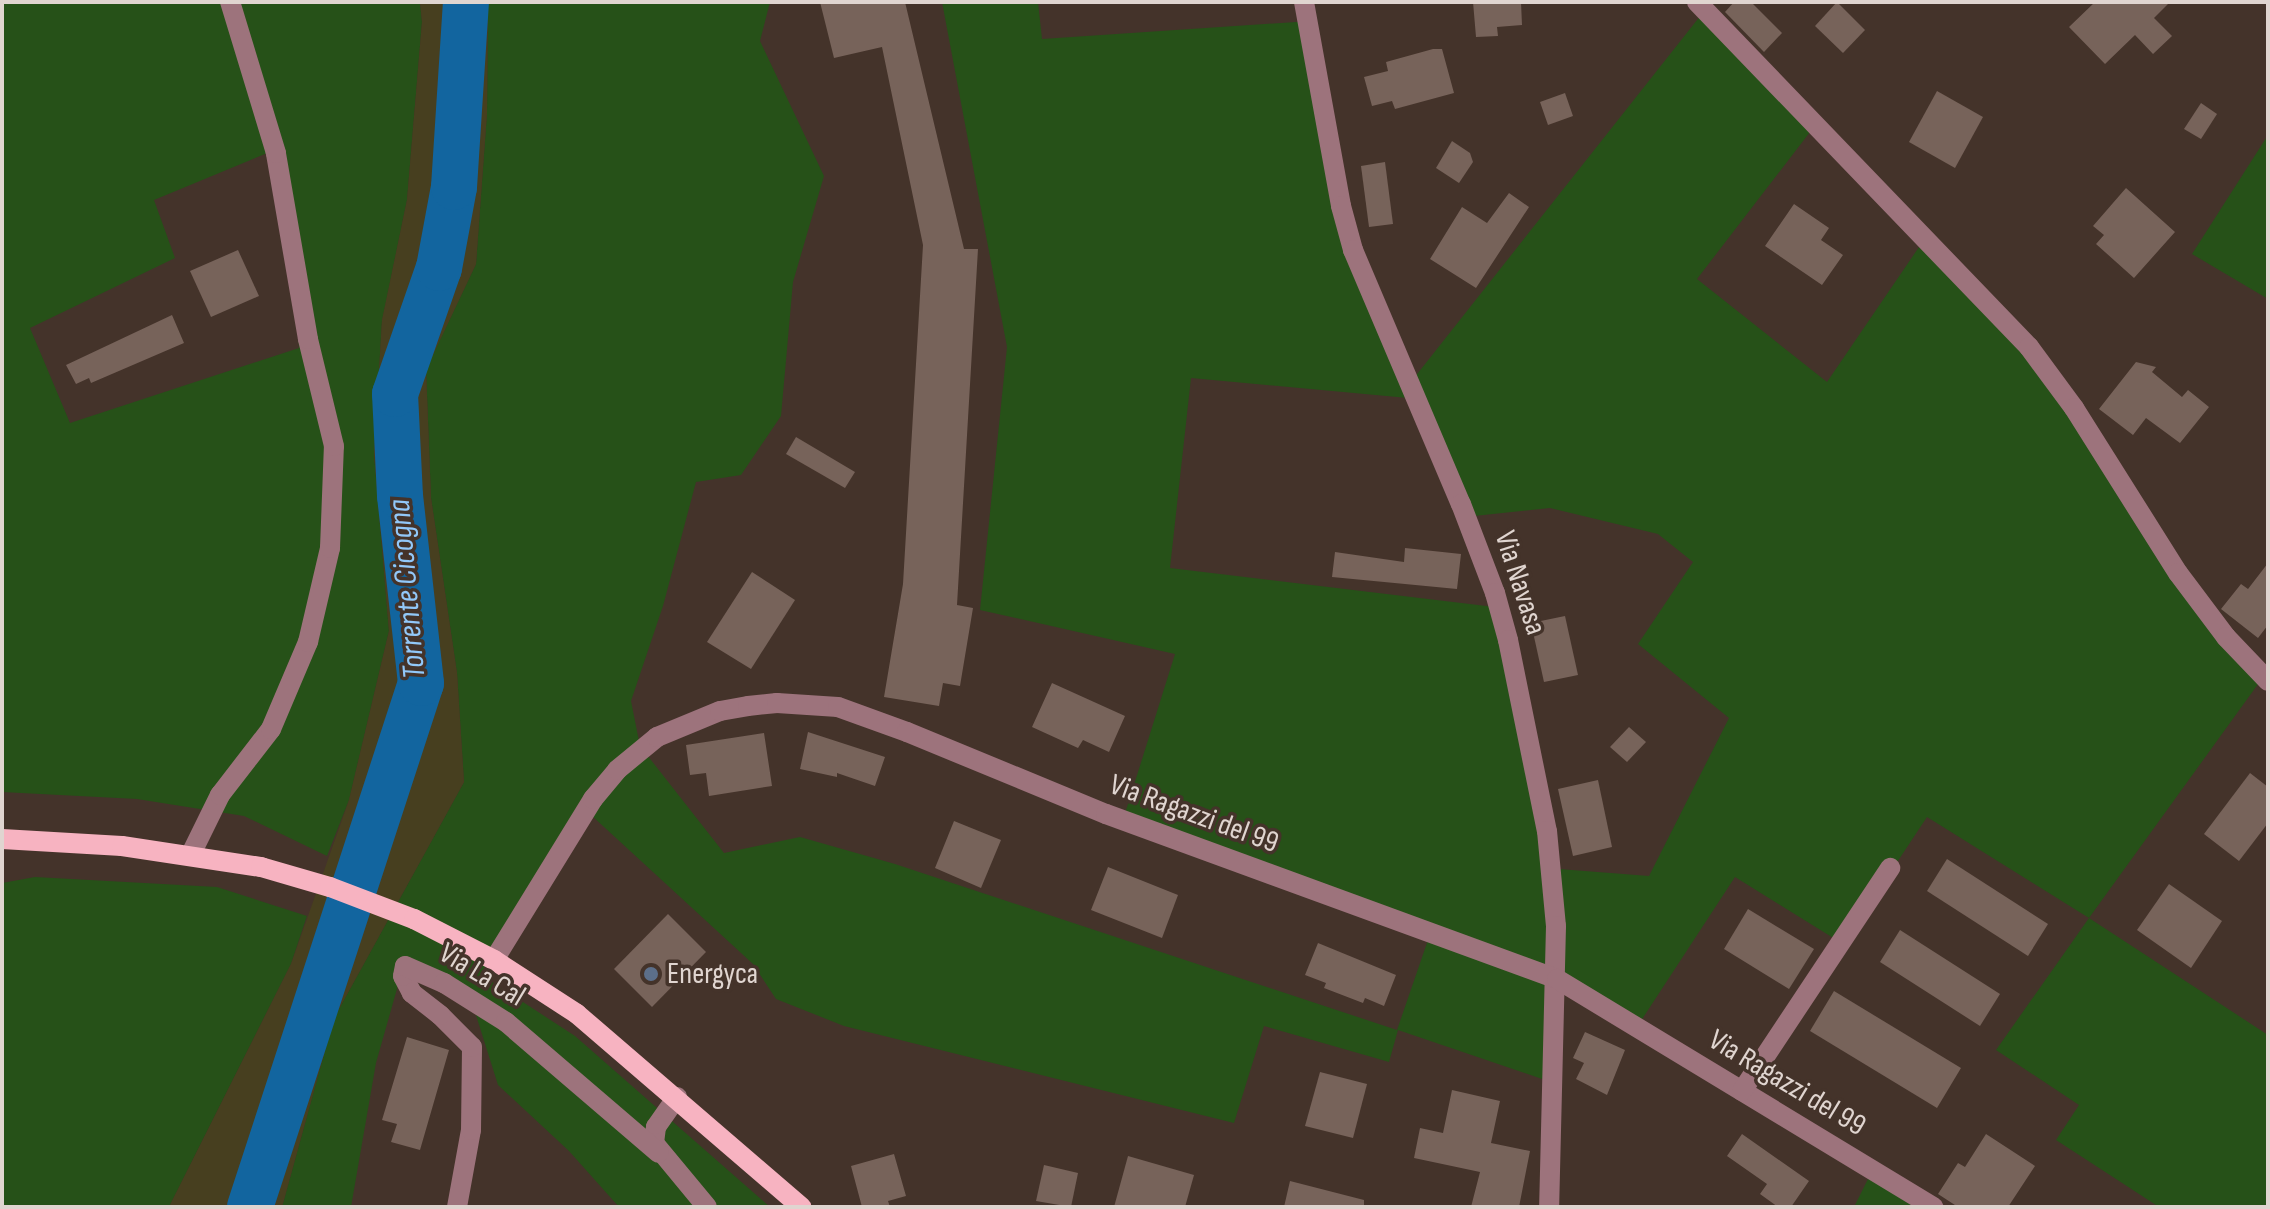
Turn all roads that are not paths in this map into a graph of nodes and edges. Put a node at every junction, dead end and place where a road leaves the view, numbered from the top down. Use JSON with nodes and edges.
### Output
{"nodes":[{"id":1,"x":231,"y":2,"type":"edge"},
{"id":2,"x":1304,"y":2,"type":"edge"},
{"id":3,"x":1697,"y":2,"type":"edge"},
{"id":4,"x":2268,"y":681,"type":"edge"},
{"id":5,"x":6,"y":839,"type":"edge"},
{"id":6,"x":191,"y":854,"type":"junction"},
{"id":7,"x":1890,"y":868,"type":"dead end"},
{"id":8,"x":494,"y":960,"type":"junction"},
{"id":9,"x":1557,"y":979,"type":"junction"},
{"id":10,"x":1742,"y":1091,"type":"junction"},
{"id":11,"x":677,"y":1097,"type":"junction"},
{"id":12,"x":659,"y":1153,"type":"junction"},
{"id":13,"x":457,"y":1207,"type":"edge"},
{"id":14,"x":707,"y":1207,"type":"edge"},
{"id":15,"x":801,"y":1207,"type":"edge"},
{"id":16,"x":1549,"y":1207,"type":"edge"},
{"id":17,"x":1933,"y":1207,"type":"edge"}],
"edges":[{"from":1,"to":6,"type":"street"},
{"from":2,"to":9,"type":"street","name":"Via Navasa"},
{"from":3,"to":4,"type":"street"},
{"from":5,"to":6,"type":"main road"},
{"from":6,"to":8,"type":"main road"},
{"from":7,"to":10,"type":"street"},
{"from":8,"to":9,"type":"street","name":"Via Ragazzi del 99"},
{"from":8,"to":11,"type":"main road"},
{"from":9,"to":10,"type":"street","name":"Via Ragazzi del 99"},
{"from":9,"to":16,"type":"street","name":"Via Navasa"},
{"from":10,"to":17,"type":"street","name":"Via Ragazzi del 99"},
{"from":11,"to":12,"type":"street"},
{"from":11,"to":15,"type":"main road"},
{"from":12,"to":13,"type":"street","name":"Via La Cal"},
{"from":12,"to":14,"type":"street"}]}
